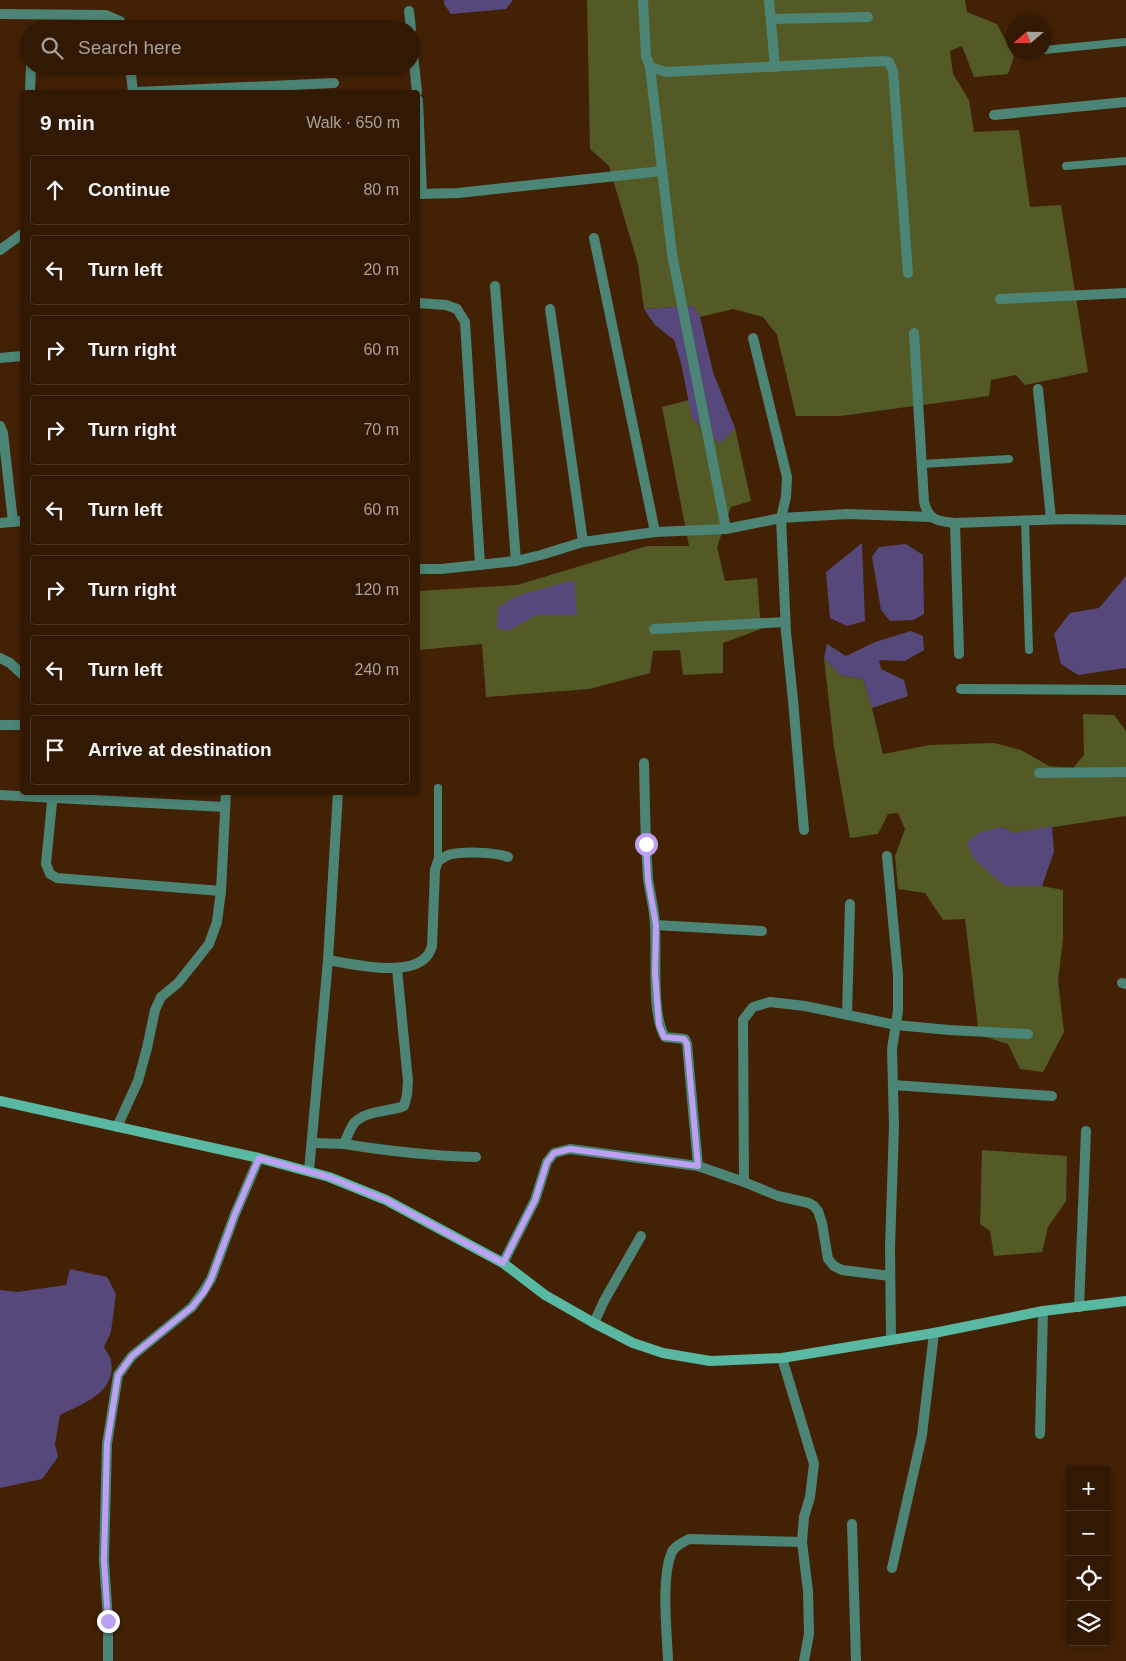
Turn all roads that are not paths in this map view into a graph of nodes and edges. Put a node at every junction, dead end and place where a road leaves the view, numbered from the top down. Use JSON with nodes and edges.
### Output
{"nodes":[{"id":1,"x":643,"y":0,"type":"edge"},
{"id":2,"x":770,"y":0,"type":"edge"},
{"id":3,"x":409,"y":11,"type":"dead end"},
{"id":4,"x":0,"y":14,"type":"edge"},
{"id":5,"x":868,"y":17,"type":"dead end"},
{"id":6,"x":771,"y":19,"type":"junction"},
{"id":7,"x":118,"y":20,"type":"edge"},
{"id":8,"x":410,"y":20,"type":"edge"},
{"id":9,"x":1126,"y":42,"type":"edge"},
{"id":10,"x":1051,"y":49,"type":"edge"},
{"id":11,"x":650,"y":67,"type":"junction"},
{"id":12,"x":775,"y":67,"type":"junction"},
{"id":13,"x":31,"y":75,"type":"edge"},
{"id":14,"x":131,"y":75,"type":"edge"},
{"id":15,"x":415,"y":75,"type":"edge"},
{"id":16,"x":334,"y":84,"type":"dead end"},
{"id":17,"x":30,"y":90,"type":"edge"},
{"id":18,"x":133,"y":90,"type":"edge"},
{"id":19,"x":187,"y":90,"type":"edge"},
{"id":20,"x":417,"y":90,"type":"edge"},
{"id":21,"x":1126,"y":102,"type":"edge"},
{"id":22,"x":994,"y":115,"type":"dead end"},
{"id":23,"x":1126,"y":161,"type":"edge"},
{"id":24,"x":1066,"y":166,"type":"dead end"},
{"id":25,"x":662,"y":172,"type":"junction"},
{"id":26,"x":420,"y":194,"type":"edge"},
{"id":27,"x":20,"y":235,"type":"edge"},
{"id":28,"x":594,"y":238,"type":"dead end"},
{"id":29,"x":0,"y":250,"type":"edge"},
{"id":30,"x":908,"y":273,"type":"dead end"},
{"id":31,"x":495,"y":286,"type":"dead end"},
{"id":32,"x":1126,"y":293,"type":"edge"},
{"id":33,"x":1000,"y":299,"type":"dead end"},
{"id":34,"x":420,"y":302,"type":"edge"},
{"id":35,"x":550,"y":308,"type":"dead end"},
{"id":36,"x":914,"y":333,"type":"dead end"},
{"id":37,"x":753,"y":338,"type":"dead end"},
{"id":38,"x":20,"y":356,"type":"edge"},
{"id":39,"x":0,"y":358,"type":"edge"},
{"id":40,"x":1038,"y":389,"type":"dead end"},
{"id":41,"x":0,"y":426,"type":"edge"},
{"id":42,"x":1009,"y":459,"type":"dead end"},
{"id":43,"x":922,"y":464,"type":"junction"},
{"id":44,"x":932,"y":517,"type":"junction"},
{"id":45,"x":781,"y":518,"type":"junction"},
{"id":46,"x":1051,"y":519,"type":"junction"},
{"id":47,"x":1025,"y":520,"type":"junction"},
{"id":48,"x":1126,"y":520,"type":"edge"},
{"id":49,"x":18,"y":522,"type":"edge"},
{"id":50,"x":955,"y":523,"type":"junction"},
{"id":51,"x":0,"y":524,"type":"edge"},
{"id":52,"x":726,"y":529,"type":"junction"},
{"id":53,"x":656,"y":532,"type":"junction"},
{"id":54,"x":583,"y":542,"type":"junction"},
{"id":55,"x":516,"y":561,"type":"junction"},
{"id":56,"x":480,"y":565,"type":"junction"},
{"id":57,"x":420,"y":569,"type":"edge"},
{"id":58,"x":785,"y":622,"type":"junction"},
{"id":59,"x":654,"y":629,"type":"dead end"},
{"id":60,"x":1029,"y":650,"type":"dead end"},
{"id":61,"x":959,"y":654,"type":"dead end"},
{"id":62,"x":0,"y":658,"type":"edge"},
{"id":63,"x":20,"y":672,"type":"edge"},
{"id":64,"x":961,"y":689,"type":"dead end"},
{"id":65,"x":1126,"y":690,"type":"edge"},
{"id":66,"x":20,"y":725,"type":"edge"},
{"id":67,"x":0,"y":726,"type":"edge"},
{"id":68,"x":644,"y":762,"type":"dead end"},
{"id":69,"x":1126,"y":772,"type":"edge"},
{"id":70,"x":1040,"y":773,"type":"dead end"},
{"id":71,"x":438,"y":788,"type":"dead end"},
{"id":72,"x":0,"y":795,"type":"edge"},
{"id":73,"x":20,"y":795,"type":"edge"},
{"id":74,"x":53,"y":795,"type":"edge"},
{"id":75,"x":66,"y":795,"type":"edge"},
{"id":76,"x":226,"y":795,"type":"edge"},
{"id":77,"x":338,"y":795,"type":"edge"},
{"id":78,"x":225,"y":807,"type":"junction"},
{"id":79,"x":804,"y":830,"type":"dead end"},
{"id":80,"x":887,"y":856,"type":"dead end"},
{"id":81,"x":508,"y":857,"type":"dead end"},
{"id":82,"x":438,"y":861,"type":"junction"},
{"id":83,"x":221,"y":891,"type":"junction"},
{"id":84,"x":850,"y":904,"type":"dead end"},
{"id":85,"x":656,"y":925,"type":"junction"},
{"id":86,"x":762,"y":931,"type":"dead end"},
{"id":87,"x":328,"y":960,"type":"junction"},
{"id":88,"x":397,"y":969,"type":"junction"},
{"id":89,"x":848,"y":1015,"type":"junction"},
{"id":90,"x":896,"y":1026,"type":"junction"},
{"id":91,"x":1028,"y":1034,"type":"dead end"},
{"id":92,"x":893,"y":1085,"type":"junction"},
{"id":93,"x":1052,"y":1096,"type":"dead end"},
{"id":94,"x":0,"y":1101,"type":"edge"},
{"id":95,"x":117,"y":1127,"type":"junction"},
{"id":96,"x":1086,"y":1130,"type":"dead end"},
{"id":97,"x":313,"y":1143,"type":"junction"},
{"id":98,"x":344,"y":1144,"type":"junction"},
{"id":99,"x":476,"y":1157,"type":"dead end"},
{"id":100,"x":259,"y":1158,"type":"junction"},
{"id":101,"x":698,"y":1166,"type":"junction"},
{"id":102,"x":309,"y":1171,"type":"junction"},
{"id":103,"x":744,"y":1182,"type":"junction"},
{"id":104,"x":641,"y":1236,"type":"dead end"},
{"id":105,"x":503,"y":1263,"type":"junction"},
{"id":106,"x":890,"y":1276,"type":"junction"},
{"id":107,"x":1126,"y":1301,"type":"edge"},
{"id":108,"x":1079,"y":1308,"type":"junction"},
{"id":109,"x":1043,"y":1311,"type":"junction"},
{"id":110,"x":594,"y":1323,"type":"junction"},
{"id":111,"x":934,"y":1333,"type":"junction"},
{"id":112,"x":891,"y":1339,"type":"junction"},
{"id":113,"x":782,"y":1358,"type":"junction"},
{"id":114,"x":1040,"y":1434,"type":"dead end"},
{"id":115,"x":852,"y":1524,"type":"dead end"},
{"id":116,"x":802,"y":1542,"type":"junction"},
{"id":117,"x":892,"y":1568,"type":"dead end"},
{"id":118,"x":108,"y":1661,"type":"edge"},
{"id":119,"x":668,"y":1661,"type":"edge"},
{"id":120,"x":804,"y":1661,"type":"edge"},
{"id":121,"x":856,"y":1661,"type":"edge"}],
"edges":[{"from":1,"to":11,"type":"street"},
{"from":2,"to":6,"type":"street"},
{"from":3,"to":8,"type":"street"},
{"from":4,"to":7,"type":"street"},
{"from":5,"to":6,"type":"street"},
{"from":6,"to":12,"type":"street"},
{"from":9,"to":10,"type":"lane"},
{"from":11,"to":12,"type":"street"},
{"from":11,"to":25,"type":"street"},
{"from":12,"to":30,"type":"street"},
{"from":13,"to":17,"type":"street"},
{"from":14,"to":18,"type":"street"},
{"from":15,"to":20,"type":"street"},
{"from":16,"to":19,"type":"street"},
{"from":21,"to":22,"type":"street"},
{"from":23,"to":24,"type":"lane"},
{"from":25,"to":26,"type":"street"},
{"from":25,"to":52,"type":"street"},
{"from":27,"to":29,"type":"street"},
{"from":28,"to":53,"type":"street"},
{"from":31,"to":55,"type":"street"},
{"from":32,"to":33,"type":"street"},
{"from":34,"to":56,"type":"street"},
{"from":35,"to":54,"type":"street"},
{"from":36,"to":43,"type":"street"},
{"from":37,"to":45,"type":"street"},
{"from":38,"to":39,"type":"street"},
{"from":40,"to":46,"type":"street"},
{"from":41,"to":49,"type":"street"},
{"from":42,"to":43,"type":"lane"},
{"from":43,"to":44,"type":"street"},
{"from":44,"to":45,"type":"street"},
{"from":44,"to":50,"type":"street"},
{"from":45,"to":52,"type":"street"},
{"from":45,"to":58,"type":"street"},
{"from":46,"to":47,"type":"street"},
{"from":46,"to":48,"type":"street"},
{"from":47,"to":50,"type":"street"},
{"from":47,"to":60,"type":"lane"},
{"from":49,"to":51,"type":"street"},
{"from":50,"to":61,"type":"street"},
{"from":52,"to":53,"type":"street"},
{"from":53,"to":54,"type":"street"},
{"from":54,"to":55,"type":"street"},
{"from":55,"to":56,"type":"street"},
{"from":56,"to":57,"type":"street"},
{"from":58,"to":59,"type":"street"},
{"from":58,"to":79,"type":"street"},
{"from":62,"to":63,"type":"street"},
{"from":64,"to":65,"type":"street"},
{"from":66,"to":67,"type":"street"},
{"from":68,"to":85,"type":"street"},
{"from":69,"to":70,"type":"street"},
{"from":71,"to":82,"type":"lane"},
{"from":72,"to":73,"type":"street"},
{"from":74,"to":83,"type":"street"},
{"from":75,"to":78,"type":"street"},
{"from":76,"to":78,"type":"street"},
{"from":77,"to":87,"type":"street"},
{"from":78,"to":83,"type":"street"},
{"from":80,"to":90,"type":"street"},
{"from":81,"to":82,"type":"street"},
{"from":82,"to":88,"type":"street"},
{"from":83,"to":95,"type":"street"},
{"from":84,"to":89,"type":"street"},
{"from":85,"to":86,"type":"street"},
{"from":85,"to":101,"type":"street"},
{"from":87,"to":88,"type":"street"},
{"from":87,"to":97,"type":"street"},
{"from":88,"to":98,"type":"street"},
{"from":89,"to":90,"type":"street"},
{"from":89,"to":103,"type":"street"},
{"from":90,"to":91,"type":"street"},
{"from":90,"to":92,"type":"street"},
{"from":92,"to":93,"type":"street"},
{"from":92,"to":106,"type":"street"},
{"from":94,"to":95,"type":"street"},
{"from":95,"to":100,"type":"street"},
{"from":96,"to":108,"type":"street"},
{"from":97,"to":98,"type":"street"},
{"from":97,"to":102,"type":"street"},
{"from":98,"to":99,"type":"street"},
{"from":100,"to":102,"type":"street"},
{"from":100,"to":118,"type":"street"},
{"from":101,"to":103,"type":"street"},
{"from":101,"to":105,"type":"street"},
{"from":102,"to":105,"type":"street"},
{"from":103,"to":106,"type":"street"},
{"from":104,"to":110,"type":"street"},
{"from":105,"to":110,"type":"street"},
{"from":106,"to":112,"type":"street"},
{"from":107,"to":108,"type":"street"},
{"from":108,"to":109,"type":"street"},
{"from":109,"to":111,"type":"street"},
{"from":109,"to":114,"type":"street"},
{"from":110,"to":113,"type":"street"},
{"from":111,"to":112,"type":"street"},
{"from":111,"to":117,"type":"street"},
{"from":112,"to":113,"type":"street"},
{"from":113,"to":116,"type":"street"},
{"from":115,"to":121,"type":"street"},
{"from":116,"to":119,"type":"street"},
{"from":116,"to":120,"type":"street"}]}
